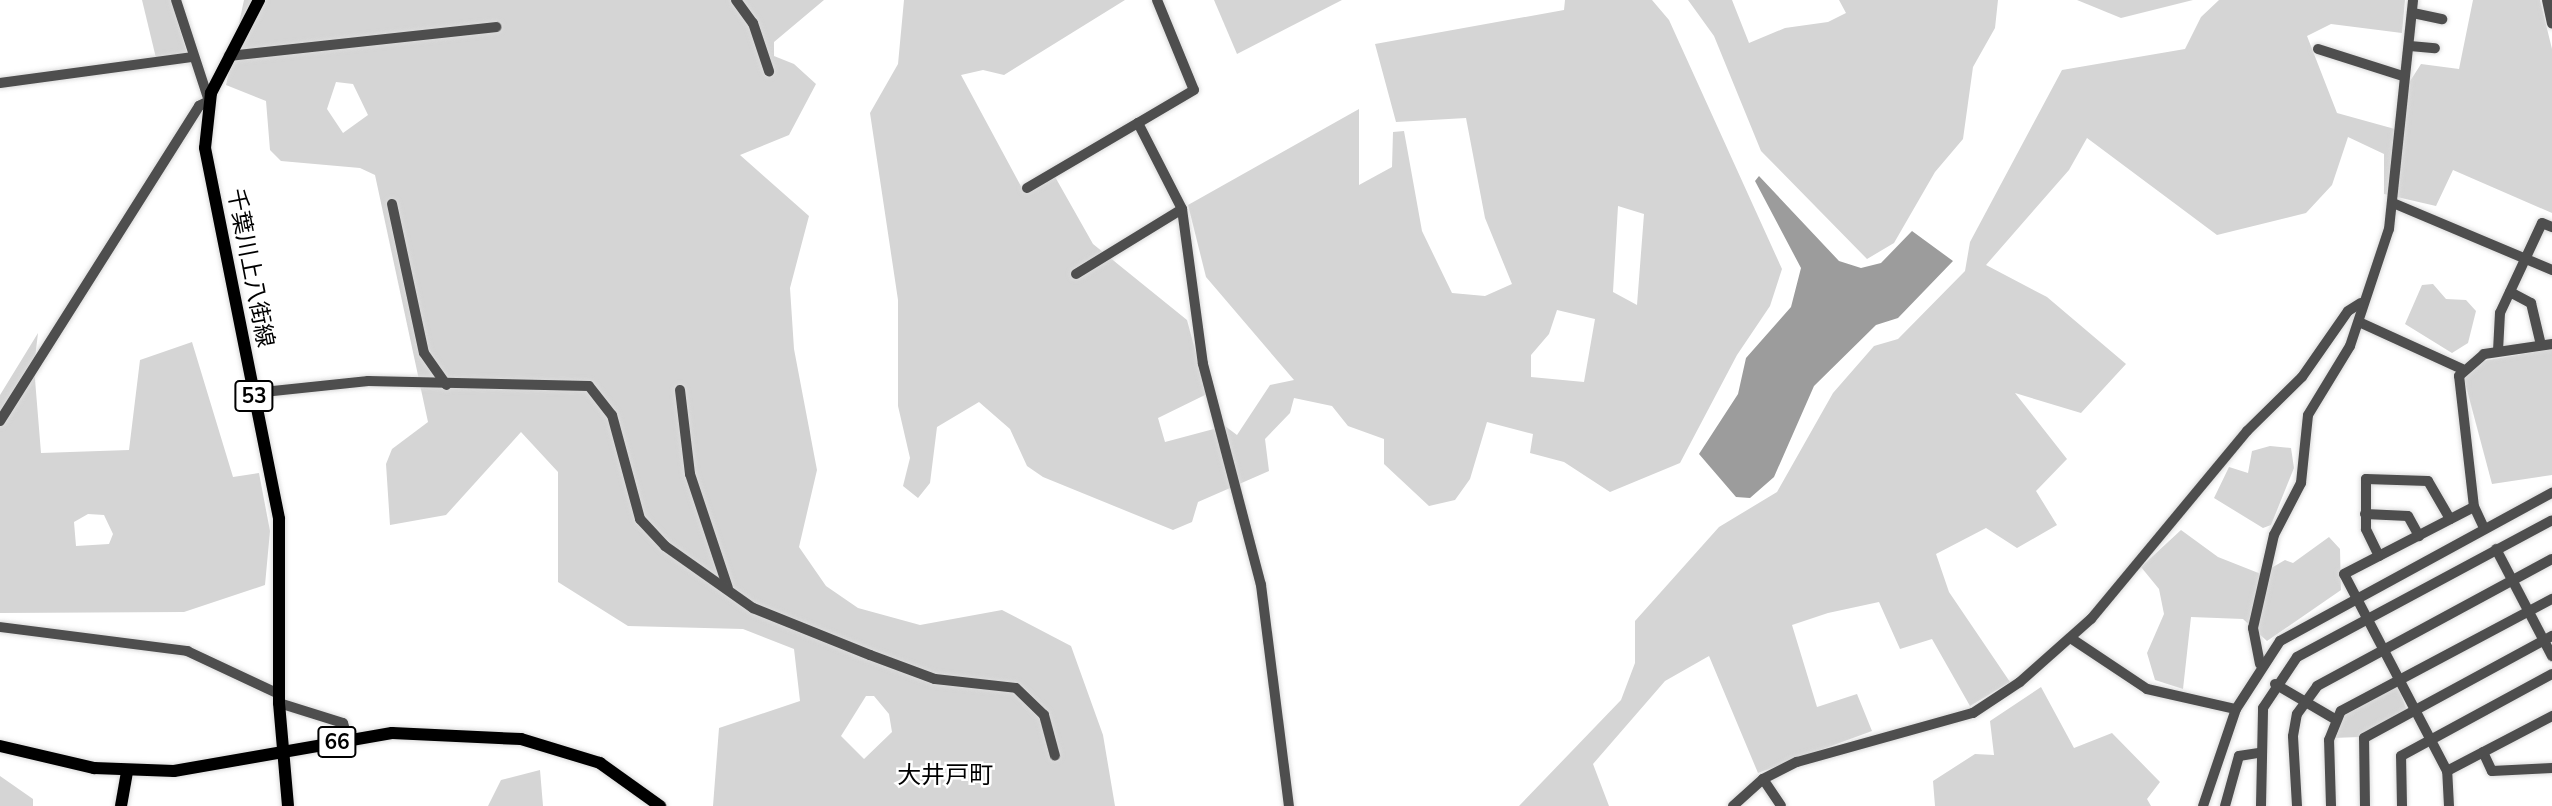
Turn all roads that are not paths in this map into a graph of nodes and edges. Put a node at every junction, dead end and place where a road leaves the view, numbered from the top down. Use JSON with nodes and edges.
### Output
{"nodes":[{"id":1,"x":176,"y":0,"type":"edge"},
{"id":2,"x":258,"y":0,"type":"edge"},
{"id":3,"x":736,"y":0,"type":"edge"},
{"id":4,"x":1157,"y":0,"type":"edge"},
{"id":5,"x":2413,"y":0,"type":"edge"},
{"id":6,"x":2547,"y":0,"type":"edge"},
{"id":7,"x":2413,"y":13,"type":"junction"},
{"id":8,"x":2442,"y":19,"type":"dead end"},
{"id":9,"x":2552,"y":23,"type":"edge"},
{"id":10,"x":496,"y":27,"type":"dead end"},
{"id":11,"x":2410,"y":47,"type":"junction"},
{"id":12,"x":2435,"y":48,"type":"dead end"},
{"id":13,"x":2318,"y":49,"type":"dead end"},
{"id":14,"x":193,"y":57,"type":"junction"},
{"id":15,"x":229,"y":57,"type":"junction"},
{"id":16,"x":769,"y":71,"type":"dead end"},
{"id":17,"x":2403,"y":76,"type":"junction"},
{"id":18,"x":0,"y":83,"type":"edge"},
{"id":19,"x":209,"y":102,"type":"junction"},
{"id":20,"x":1138,"y":123,"type":"junction"},
{"id":21,"x":1027,"y":188,"type":"dead end"},
{"id":22,"x":2393,"y":203,"type":"junction"},
{"id":23,"x":392,"y":205,"type":"dead end"},
{"id":24,"x":1182,"y":209,"type":"junction"},
{"id":25,"x":2552,"y":227,"type":"edge"},
{"id":26,"x":2526,"y":257,"type":"junction"},
{"id":27,"x":2552,"y":270,"type":"edge"},
{"id":28,"x":1076,"y":274,"type":"dead end"},
{"id":29,"x":2510,"y":292,"type":"junction"},
{"id":30,"x":2361,"y":303,"type":"junction"},
{"id":31,"x":2359,"y":322,"type":"junction"},
{"id":32,"x":2547,"y":345,"type":"edge"},
{"id":33,"x":2498,"y":351,"type":"junction"},
{"id":34,"x":2462,"y":369,"type":"junction"},
{"id":35,"x":446,"y":384,"type":"junction"},
{"id":36,"x":680,"y":390,"type":"dead end"},
{"id":37,"x":254,"y":393,"type":"junction"},
{"id":38,"x":0,"y":421,"type":"edge"},
{"id":39,"x":2552,"y":493,"type":"edge"},
{"id":40,"x":2474,"y":507,"type":"junction"},
{"id":41,"x":2365,"y":514,"type":"junction"},
{"id":42,"x":2450,"y":519,"type":"junction"},
{"id":43,"x":2552,"y":520,"type":"edge"},
{"id":44,"x":2484,"y":528,"type":"junction"},
{"id":45,"x":2419,"y":536,"type":"junction"},
{"id":46,"x":2496,"y":549,"type":"junction"},
{"id":47,"x":2379,"y":556,"type":"junction"},
{"id":48,"x":2552,"y":559,"type":"edge"},
{"id":49,"x":2512,"y":580,"type":"junction"},
{"id":50,"x":728,"y":588,"type":"junction"},
{"id":51,"x":2355,"y":596,"type":"junction"},
{"id":52,"x":2552,"y":599,"type":"edge"},
{"id":53,"x":2528,"y":611,"type":"junction"},
{"id":54,"x":2367,"y":617,"type":"junction"},
{"id":55,"x":0,"y":627,"type":"edge"},
{"id":56,"x":2072,"y":639,"type":"junction"},
{"id":57,"x":2548,"y":639,"type":"edge"},
{"id":58,"x":2382,"y":647,"type":"junction"},
{"id":59,"x":2552,"y":656,"type":"edge"},
{"id":60,"x":2260,"y":664,"type":"junction"},
{"id":61,"x":2552,"y":674,"type":"edge"},
{"id":62,"x":2399,"y":678,"type":"junction"},
{"id":63,"x":2274,"y":684,"type":"junction"},
{"id":64,"x":279,"y":699,"type":"junction"},
{"id":65,"x":2305,"y":701,"type":"junction"},
{"id":66,"x":2236,"y":709,"type":"junction"},
{"id":67,"x":2415,"y":710,"type":"junction"},
{"id":68,"x":2552,"y":716,"type":"edge"},
{"id":69,"x":2335,"y":719,"type":"junction"},
{"id":70,"x":2430,"y":738,"type":"junction"},
{"id":71,"x":348,"y":740,"type":"junction"},
{"id":72,"x":0,"y":746,"type":"edge"},
{"id":73,"x":281,"y":751,"type":"junction"},
{"id":74,"x":2483,"y":752,"type":"junction"},
{"id":75,"x":2259,"y":753,"type":"junction"},
{"id":76,"x":1055,"y":756,"type":"dead end"},
{"id":77,"x":2552,"y":768,"type":"edge"},
{"id":78,"x":2447,"y":771,"type":"junction"},
{"id":79,"x":127,"y":772,"type":"junction"},
{"id":80,"x":1763,"y":779,"type":"junction"},
{"id":81,"x":121,"y":806,"type":"edge"},
{"id":82,"x":288,"y":806,"type":"edge"},
{"id":83,"x":660,"y":806,"type":"edge"},
{"id":84,"x":1289,"y":806,"type":"edge"},
{"id":85,"x":1733,"y":806,"type":"edge"},
{"id":86,"x":1781,"y":806,"type":"edge"},
{"id":87,"x":2203,"y":806,"type":"edge"},
{"id":88,"x":2225,"y":806,"type":"edge"},
{"id":89,"x":2261,"y":806,"type":"edge"},
{"id":90,"x":2297,"y":806,"type":"edge"},
{"id":91,"x":2331,"y":806,"type":"edge"},
{"id":92,"x":2365,"y":806,"type":"edge"},
{"id":93,"x":2402,"y":806,"type":"edge"},
{"id":94,"x":2449,"y":806,"type":"edge"}],
"edges":[{"from":1,"to":14,"type":"street"},
{"from":2,"to":15,"type":"main road","name":"千葉川上八街線","number":"53"},
{"from":3,"to":16,"type":"street"},
{"from":4,"to":20,"type":"street"},
{"from":5,"to":7,"type":"street"},
{"from":6,"to":9,"type":"street"},
{"from":7,"to":8,"type":"street"},
{"from":7,"to":11,"type":"street"},
{"from":10,"to":15,"type":"street"},
{"from":11,"to":12,"type":"street"},
{"from":11,"to":17,"type":"street"},
{"from":13,"to":17,"type":"street"},
{"from":14,"to":18,"type":"street"},
{"from":14,"to":19,"type":"street"},
{"from":15,"to":19,"type":"main road","name":"千葉川上八街線","number":"53"},
{"from":17,"to":22,"type":"street"},
{"from":19,"to":37,"type":"main road","name":"千葉川上八街線","number":"53"},
{"from":19,"to":38,"type":"street"},
{"from":20,"to":21,"type":"street"},
{"from":20,"to":24,"type":"street"},
{"from":22,"to":26,"type":"street"},
{"from":22,"to":30,"type":"street"},
{"from":23,"to":35,"type":"street"},
{"from":24,"to":28,"type":"street"},
{"from":24,"to":84,"type":"street"},
{"from":25,"to":26,"type":"street"},
{"from":26,"to":27,"type":"street"},
{"from":26,"to":29,"type":"street"},
{"from":29,"to":32,"type":"street"},
{"from":29,"to":33,"type":"street"},
{"from":30,"to":31,"type":"street"},
{"from":30,"to":56,"type":"street"},
{"from":31,"to":34,"type":"street"},
{"from":31,"to":60,"type":"street"},
{"from":32,"to":33,"type":"street"},
{"from":33,"to":34,"type":"street"},
{"from":34,"to":40,"type":"street"},
{"from":35,"to":37,"type":"street"},
{"from":35,"to":50,"type":"street"},
{"from":36,"to":50,"type":"street"},
{"from":37,"to":64,"type":"main road","name":"千葉川上八街線","number":"53"},
{"from":39,"to":44,"type":"street"},
{"from":40,"to":42,"type":"street"},
{"from":40,"to":44,"type":"street"},
{"from":41,"to":42,"type":"street"},
{"from":41,"to":45,"type":"street"},
{"from":41,"to":47,"type":"street"},
{"from":42,"to":45,"type":"street"},
{"from":43,"to":46,"type":"street"},
{"from":44,"to":51,"type":"street"},
{"from":45,"to":47,"type":"street"},
{"from":46,"to":49,"type":"street"},
{"from":46,"to":54,"type":"street"},
{"from":47,"to":51,"type":"street"},
{"from":48,"to":49,"type":"street"},
{"from":49,"to":53,"type":"street"},
{"from":49,"to":58,"type":"street"},
{"from":50,"to":76,"type":"street"},
{"from":51,"to":54,"type":"street"},
{"from":51,"to":60,"type":"street"},
{"from":52,"to":53,"type":"street"},
{"from":53,"to":57,"type":"street"},
{"from":53,"to":62,"type":"street"},
{"from":54,"to":58,"type":"street"},
{"from":54,"to":63,"type":"street"},
{"from":55,"to":64,"type":"street"},
{"from":56,"to":66,"type":"street"},
{"from":56,"to":80,"type":"street"},
{"from":57,"to":59,"type":"street"},
{"from":57,"to":67,"type":"street"},
{"from":58,"to":62,"type":"street"},
{"from":58,"to":65,"type":"street"},
{"from":60,"to":66,"type":"street"},
{"from":61,"to":70,"type":"street"},
{"from":62,"to":67,"type":"street"},
{"from":62,"to":69,"type":"street"},
{"from":63,"to":65,"type":"street"},
{"from":63,"to":75,"type":"street"},
{"from":64,"to":71,"type":"street"},
{"from":64,"to":73,"type":"main road","name":"千葉川上八街線","number":"53"},
{"from":65,"to":69,"type":"street"},
{"from":65,"to":90,"type":"street"},
{"from":66,"to":87,"type":"street"},
{"from":67,"to":70,"type":"street"},
{"from":67,"to":92,"type":"street"},
{"from":68,"to":74,"type":"street"},
{"from":69,"to":91,"type":"street"},
{"from":70,"to":78,"type":"street"},
{"from":70,"to":93,"type":"street"},
{"from":71,"to":73,"type":"main road","number":"66"},
{"from":71,"to":83,"type":"main road","number":"66"},
{"from":72,"to":79,"type":"main road","number":"66"},
{"from":73,"to":79,"type":"main road","number":"66"},
{"from":73,"to":82,"type":"main road","name":"千葉川上八街線","number":"53"},
{"from":74,"to":77,"type":"street"},
{"from":74,"to":78,"type":"street"},
{"from":75,"to":88,"type":"street"},
{"from":75,"to":89,"type":"street"},
{"from":78,"to":94,"type":"street"},
{"from":79,"to":81,"type":"main road"},
{"from":80,"to":85,"type":"street"},
{"from":80,"to":86,"type":"street"}]}
